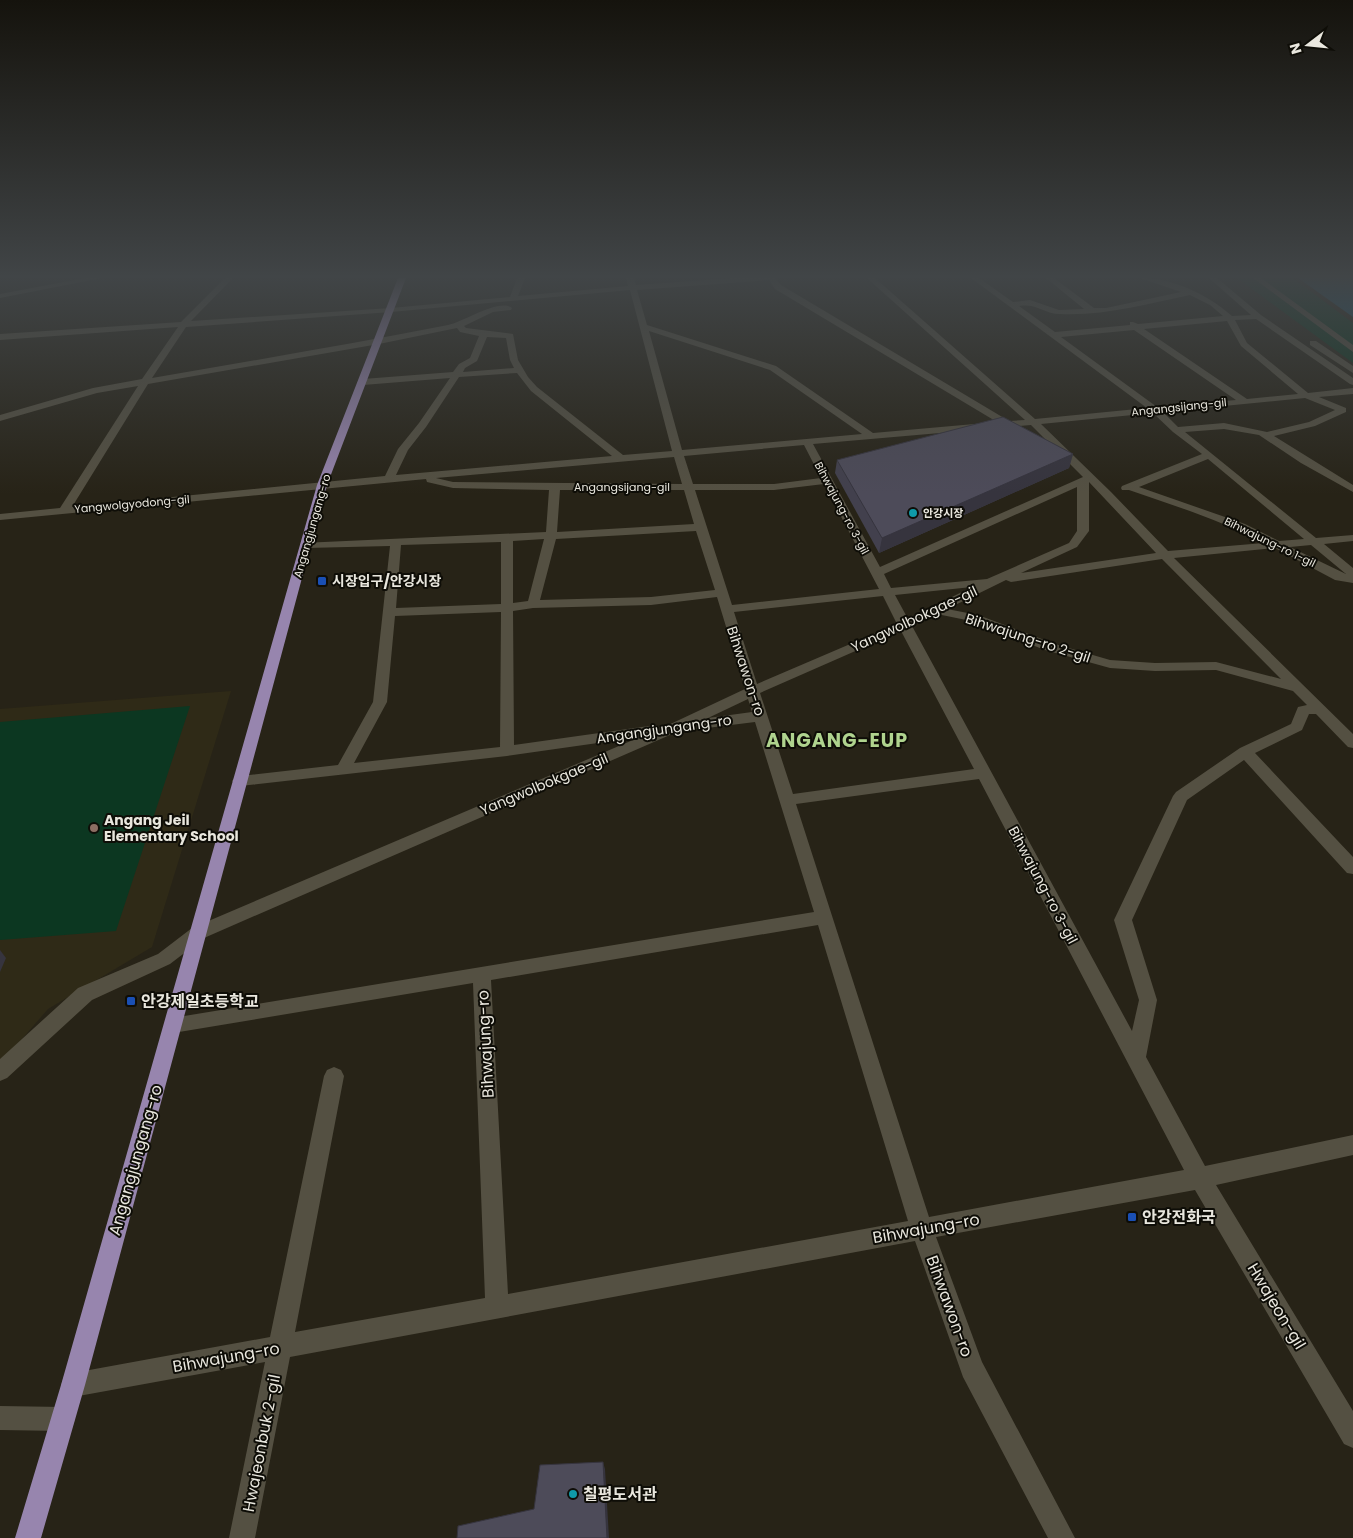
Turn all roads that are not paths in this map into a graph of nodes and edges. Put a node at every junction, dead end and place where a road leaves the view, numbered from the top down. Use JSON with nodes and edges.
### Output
{"nodes":[{"id":1,"x":166,"y":350,"type":"edge"},
{"id":2,"x":328,"y":350,"type":"edge"},
{"id":3,"x":376,"y":350,"type":"edge"},
{"id":4,"x":478,"y":350,"type":"edge"},
{"id":5,"x":512,"y":350,"type":"edge"},
{"id":6,"x":649,"y":350,"type":"edge"},
{"id":7,"x":716,"y":350,"type":"edge"},
{"id":8,"x":883,"y":350,"type":"edge"},
{"id":9,"x":951,"y":350,"type":"edge"},
{"id":10,"x":1073,"y":350,"type":"edge"},
{"id":11,"x":1169,"y":350,"type":"edge"},
{"id":12,"x":1251,"y":350,"type":"edge"},
{"id":13,"x":1306,"y":350,"type":"edge"},
{"id":14,"x":1323,"y":350,"type":"edge"},
{"id":15,"x":519,"y":370,"type":"junction"},
{"id":16,"x":1353,"y":370,"type":"edge"},
{"id":17,"x":458,"y":374,"type":"junction"},
{"id":18,"x":145,"y":381,"type":"junction"},
{"id":19,"x":363,"y":382,"type":"junction"},
{"id":20,"x":1353,"y":382,"type":"edge"},
{"id":21,"x":1353,"y":391,"type":"edge"},
{"id":22,"x":1305,"y":395,"type":"junction"},
{"id":23,"x":1244,"y":401,"type":"junction"},
{"id":24,"x":1154,"y":409,"type":"junction"},
{"id":25,"x":0,"y":418,"type":"edge"},
{"id":26,"x":1033,"y":422,"type":"junction"},
{"id":27,"x":1005,"y":423,"type":"junction"},
{"id":28,"x":1176,"y":430,"type":"junction"},
{"id":29,"x":1267,"y":435,"type":"junction"},
{"id":30,"x":871,"y":436,"type":"junction"},
{"id":31,"x":807,"y":442,"type":"junction"},
{"id":32,"x":678,"y":454,"type":"junction"},
{"id":33,"x":1209,"y":454,"type":"junction"},
{"id":34,"x":621,"y":459,"type":"junction"},
{"id":35,"x":417,"y":477,"type":"junction"},
{"id":36,"x":389,"y":480,"type":"junction"},
{"id":37,"x":1086,"y":480,"type":"junction"},
{"id":38,"x":828,"y":481,"type":"junction"},
{"id":39,"x":322,"y":485,"type":"junction"},
{"id":40,"x":555,"y":487,"type":"junction"},
{"id":41,"x":688,"y":487,"type":"junction"},
{"id":42,"x":1129,"y":487,"type":"junction"},
{"id":43,"x":1353,"y":489,"type":"edge"},
{"id":44,"x":1108,"y":494,"type":"junction"},
{"id":45,"x":64,"y":511,"type":"junction"},
{"id":46,"x":0,"y":517,"type":"edge"},
{"id":47,"x":701,"y":527,"type":"junction"},
{"id":48,"x":551,"y":536,"type":"junction"},
{"id":49,"x":507,"y":538,"type":"junction"},
{"id":50,"x":1353,"y":538,"type":"edge"},
{"id":51,"x":396,"y":542,"type":"junction"},
{"id":52,"x":1313,"y":542,"type":"junction"},
{"id":53,"x":306,"y":545,"type":"junction"},
{"id":54,"x":1278,"y":545,"type":"junction"},
{"id":55,"x":1165,"y":555,"type":"junction"},
{"id":56,"x":876,"y":573,"type":"junction"},
{"id":57,"x":1353,"y":574,"type":"edge"},
{"id":58,"x":1353,"y":579,"type":"edge"},
{"id":59,"x":993,"y":581,"type":"junction"},
{"id":60,"x":886,"y":591,"type":"junction"},
{"id":61,"x":724,"y":601,"type":"junction"},
{"id":62,"x":533,"y":604,"type":"junction"},
{"id":63,"x":507,"y":608,"type":"junction"},
{"id":64,"x":935,"y":610,"type":"junction"},
{"id":65,"x":389,"y":612,"type":"junction"},
{"id":66,"x":905,"y":625,"type":"junction"},
{"id":67,"x":1298,"y":688,"type":"junction"},
{"id":68,"x":753,"y":691,"type":"junction"},
{"id":69,"x":1319,"y":709,"type":"junction"},
{"id":70,"x":761,"y":716,"type":"junction"},
{"id":71,"x":1353,"y":724,"type":"edge"},
{"id":72,"x":1336,"y":726,"type":"junction"},
{"id":73,"x":677,"y":727,"type":"junction"},
{"id":74,"x":1353,"y":743,"type":"edge"},
{"id":75,"x":507,"y":751,"type":"junction"},
{"id":76,"x":1245,"y":752,"type":"junction"},
{"id":77,"x":343,"y":770,"type":"junction"},
{"id":78,"x":984,"y":774,"type":"junction"},
{"id":79,"x":240,"y":781,"type":"junction"},
{"id":80,"x":787,"y":800,"type":"junction"},
{"id":81,"x":1353,"y":868,"type":"edge"},
{"id":82,"x":824,"y":917,"type":"junction"},
{"id":83,"x":198,"y":933,"type":"junction"},
{"id":84,"x":482,"y":974,"type":"junction"},
{"id":85,"x":173,"y":1025,"type":"junction"},
{"id":86,"x":1136,"y":1057,"type":"junction"},
{"id":87,"x":0,"y":1072,"type":"edge"},
{"id":88,"x":334,"y":1076,"type":"dead end"},
{"id":89,"x":1353,"y":1145,"type":"edge"},
{"id":90,"x":1200,"y":1178,"type":"junction"},
{"id":91,"x":922,"y":1229,"type":"junction"},
{"id":92,"x":497,"y":1307,"type":"junction"},
{"id":93,"x":279,"y":1347,"type":"junction"},
{"id":94,"x":73,"y":1385,"type":"junction"},
{"id":95,"x":0,"y":1418,"type":"edge"},
{"id":96,"x":63,"y":1419,"type":"junction"},
{"id":97,"x":1353,"y":1435,"type":"edge"},
{"id":98,"x":28,"y":1538,"type":"edge"},
{"id":99,"x":242,"y":1538,"type":"edge"},
{"id":100,"x":1062,"y":1538,"type":"edge"}],
"edges":[{"from":1,"to":18,"type":"street","name":"Yangwolgyodong-gil"},
{"from":2,"to":18,"type":"street"},
{"from":3,"to":19,"type":"main road","name":"Angangjungang-ro"},
{"from":4,"to":17,"type":"street"},
{"from":5,"to":15,"type":"street"},
{"from":6,"to":32,"type":"street","name":"Bihwawon-ro"},
{"from":7,"to":30,"type":"street"},
{"from":8,"to":27,"type":"street"},
{"from":9,"to":26,"type":"street","name":"Bihwajung-ro 2-gil"},
{"from":10,"to":24,"type":"street","name":"Bihwajung-ro 1-gil"},
{"from":11,"to":23,"type":"street"},
{"from":12,"to":22,"type":"street"},
{"from":13,"to":20,"type":"street"},
{"from":14,"to":16,"type":"street"},
{"from":15,"to":17,"type":"street"},
{"from":15,"to":34,"type":"street"},
{"from":17,"to":19,"type":"street"},
{"from":17,"to":36,"type":"street"},
{"from":18,"to":25,"type":"street"},
{"from":18,"to":45,"type":"street","name":"Yangwolgyodong-gil"},
{"from":19,"to":39,"type":"main road","name":"Angangjungang-ro"},
{"from":21,"to":22,"type":"street","name":"Angangsijang-gil"},
{"from":22,"to":23,"type":"street","name":"Angangsijang-gil"},
{"from":22,"to":29,"type":"street"},
{"from":23,"to":24,"type":"street","name":"Angangsijang-gil"},
{"from":24,"to":26,"type":"street","name":"Angangsijang-gil"},
{"from":24,"to":28,"type":"street","name":"Bihwajung-ro 1-gil"},
{"from":26,"to":27,"type":"street","name":"Angangsijang-gil"},
{"from":26,"to":37,"type":"street","name":"Bihwajung-ro 2-gil"},
{"from":27,"to":30,"type":"street"},
{"from":28,"to":29,"type":"street"},
{"from":28,"to":33,"type":"street","name":"Bihwajung-ro 1-gil"},
{"from":29,"to":43,"type":"street"},
{"from":30,"to":31,"type":"street"},
{"from":31,"to":32,"type":"street"},
{"from":31,"to":38,"type":"street","name":"Bihwajung-ro 3-gil"},
{"from":32,"to":34,"type":"street","name":"Angangsijang-gil"},
{"from":32,"to":41,"type":"street","name":"Bihwawon-ro"},
{"from":33,"to":42,"type":"street"},
{"from":33,"to":52,"type":"street","name":"Bihwajung-ro 1-gil"},
{"from":34,"to":35,"type":"street","name":"Angangsijang-gil"},
{"from":35,"to":36,"type":"street","name":"Angangsijang-gil"},
{"from":35,"to":40,"type":"street","name":"Angangsijang-gil"},
{"from":36,"to":39,"type":"street","name":"Angangsijang-gil"},
{"from":37,"to":44,"type":"street","name":"Bihwajung-ro 2-gil"},
{"from":37,"to":56,"type":"street"},
{"from":37,"to":59,"type":"street","name":"Yangwolbokgae-gil"},
{"from":38,"to":41,"type":"street","name":"Angangsijang-gil"},
{"from":38,"to":56,"type":"street","name":"Bihwajung-ro 3-gil"},
{"from":39,"to":45,"type":"street","name":"Yangwolgyodong-gil"},
{"from":39,"to":53,"type":"main road","name":"Angangjungang-ro"},
{"from":40,"to":41,"type":"street","name":"Angangsijang-gil"},
{"from":40,"to":48,"type":"street"},
{"from":41,"to":47,"type":"street","name":"Bihwawon-ro"},
{"from":42,"to":44,"type":"street"},
{"from":42,"to":54,"type":"street","name":"Bihwajung-ro 1-gil"},
{"from":44,"to":55,"type":"street","name":"Bihwajung-ro 2-gil"},
{"from":45,"to":46,"type":"street"},
{"from":47,"to":48,"type":"street"},
{"from":47,"to":61,"type":"street","name":"Bihwawon-ro"},
{"from":48,"to":49,"type":"street"},
{"from":48,"to":62,"type":"street"},
{"from":49,"to":51,"type":"street"},
{"from":49,"to":63,"type":"street"},
{"from":50,"to":52,"type":"street","name":"Bihwajung-ro 1-gil"},
{"from":51,"to":53,"type":"street"},
{"from":51,"to":65,"type":"street"},
{"from":52,"to":54,"type":"street"},
{"from":52,"to":57,"type":"street","name":"Bihwajung-ro 1-gil"},
{"from":53,"to":79,"type":"main road","name":"Angangjungang-ro"},
{"from":54,"to":55,"type":"street"},
{"from":54,"to":58,"type":"street","name":"Bihwajung-ro 1-gil"},
{"from":55,"to":59,"type":"street"},
{"from":55,"to":67,"type":"street","name":"Bihwajung-ro 2-gil"},
{"from":56,"to":60,"type":"street","name":"Bihwajung-ro 3-gil"},
{"from":59,"to":60,"type":"street"},
{"from":59,"to":64,"type":"street","name":"Yangwolbokgae-gil"},
{"from":60,"to":61,"type":"street"},
{"from":60,"to":66,"type":"street","name":"Bihwajung-ro 3-gil"},
{"from":61,"to":62,"type":"street"},
{"from":61,"to":68,"type":"street","name":"Bihwawon-ro"},
{"from":62,"to":63,"type":"street"},
{"from":63,"to":65,"type":"street"},
{"from":63,"to":75,"type":"street"},
{"from":64,"to":66,"type":"street","name":"Yangwolbokgae-gil"},
{"from":64,"to":67,"type":"street","name":"Bihwajung-ro 2-gil"},
{"from":65,"to":77,"type":"street"},
{"from":66,"to":68,"type":"street","name":"Yangwolbokgae-gil"},
{"from":66,"to":78,"type":"street","name":"Bihwajung-ro 3-gil"},
{"from":67,"to":69,"type":"street","name":"Bihwajung-ro 2-gil"},
{"from":68,"to":70,"type":"street","name":"Bihwawon-ro"},
{"from":68,"to":73,"type":"street","name":"Yangwolbokgae-gil"},
{"from":69,"to":72,"type":"street","name":"Bihwajung-ro 2-gil"},
{"from":69,"to":76,"type":"street"},
{"from":70,"to":73,"type":"street","name":"Angangjungang-ro"},
{"from":70,"to":80,"type":"street","name":"Bihwawon-ro"},
{"from":71,"to":72,"type":"street"},
{"from":72,"to":74,"type":"street","name":"Bihwajung-ro 2-gil"},
{"from":73,"to":75,"type":"street","name":"Angangjungang-ro"},
{"from":73,"to":83,"type":"street","name":"Yangwolbokgae-gil"},
{"from":75,"to":77,"type":"street","name":"Angangjungang-ro"},
{"from":76,"to":81,"type":"street"},
{"from":76,"to":86,"type":"street"},
{"from":77,"to":79,"type":"street","name":"Angangjungang-ro"},
{"from":78,"to":80,"type":"street"},
{"from":78,"to":86,"type":"street","name":"Bihwajung-ro 3-gil"},
{"from":79,"to":83,"type":"main road","name":"Angangjungang-ro"},
{"from":80,"to":82,"type":"street","name":"Bihwawon-ro"},
{"from":82,"to":84,"type":"street"},
{"from":82,"to":91,"type":"street","name":"Bihwawon-ro"},
{"from":83,"to":85,"type":"main road","name":"Angangjungang-ro"},
{"from":83,"to":87,"type":"street","name":"Yangwolbokgae-gil"},
{"from":84,"to":85,"type":"street","name":"Bihwajung-ro"},
{"from":84,"to":92,"type":"street","name":"Bihwajung-ro"},
{"from":85,"to":94,"type":"main road","name":"Angangjungang-ro"},
{"from":86,"to":90,"type":"street","name":"Bihwajung-ro 3-gil"},
{"from":88,"to":93,"type":"street","name":"Hwajeonbuk 2-gil"},
{"from":89,"to":90,"type":"street","name":"Bihwajung-ro"},
{"from":90,"to":91,"type":"street","name":"Bihwajung-ro"},
{"from":90,"to":97,"type":"street","name":"Hwajeon-gil"},
{"from":91,"to":92,"type":"street","name":"Bihwajung-ro"},
{"from":91,"to":100,"type":"street","name":"Bihwawon-ro"},
{"from":92,"to":93,"type":"street","name":"Bihwajung-ro"},
{"from":93,"to":94,"type":"street","name":"Bihwajung-ro"},
{"from":93,"to":99,"type":"street","name":"Hwajeonbuk 2-gil"},
{"from":94,"to":96,"type":"main road","name":"Angangjungang-ro"},
{"from":95,"to":96,"type":"street"},
{"from":96,"to":98,"type":"main road","name":"Angangjungang-ro"}]}
